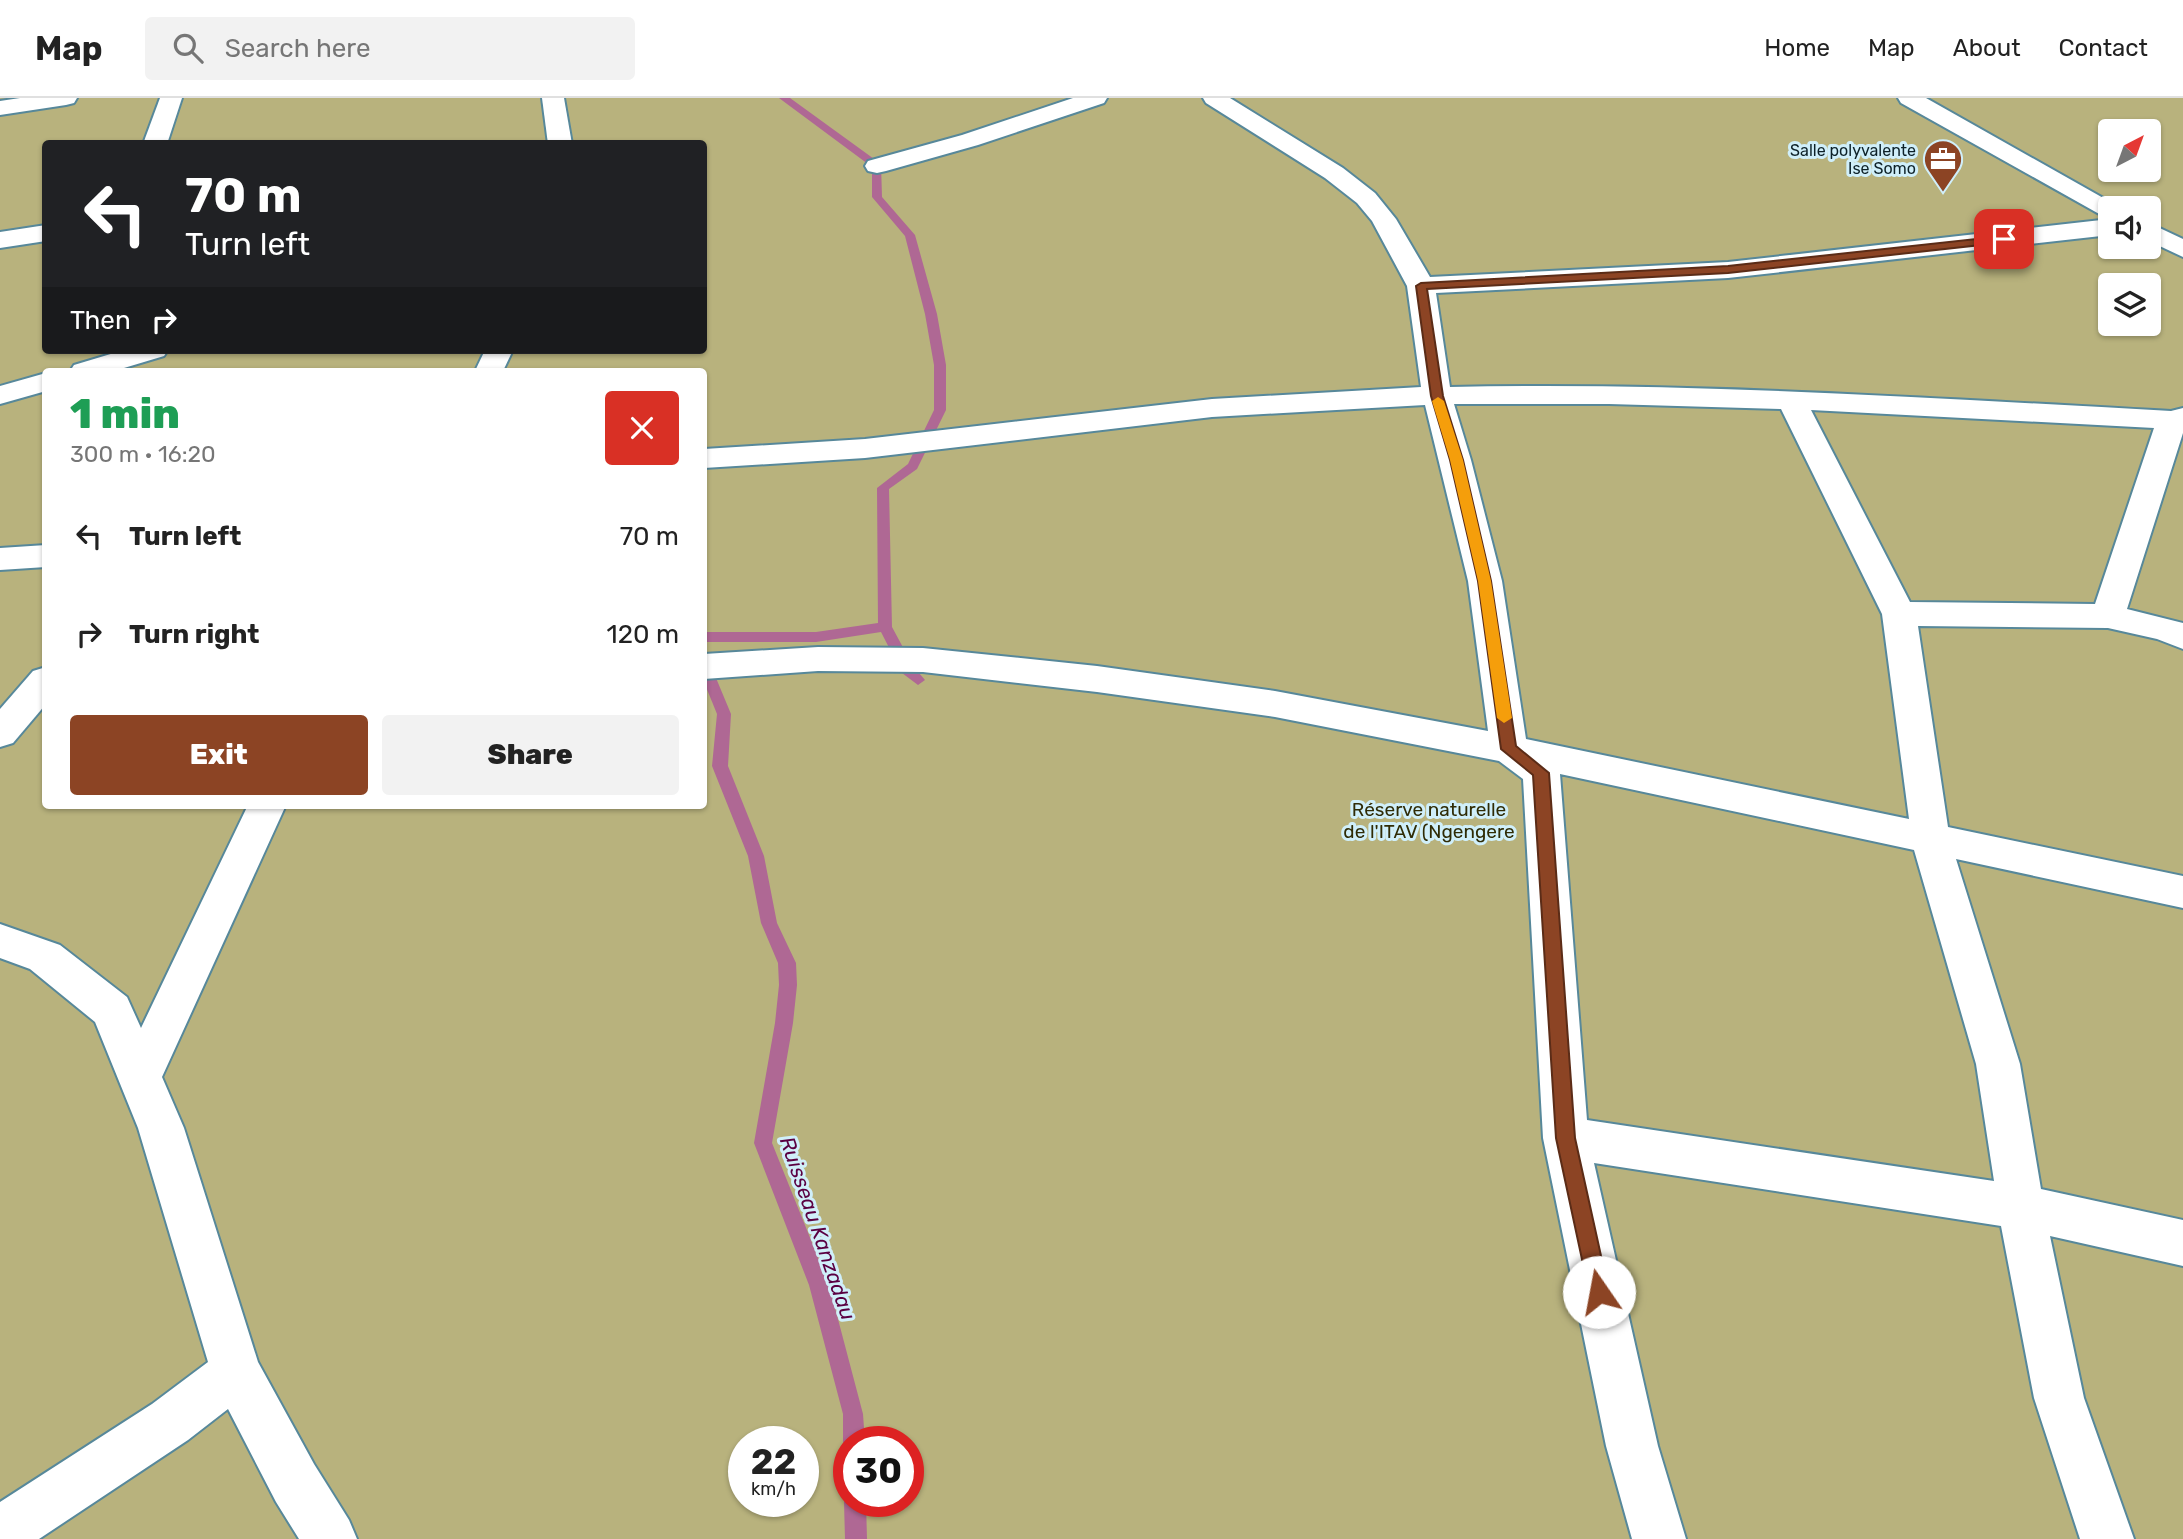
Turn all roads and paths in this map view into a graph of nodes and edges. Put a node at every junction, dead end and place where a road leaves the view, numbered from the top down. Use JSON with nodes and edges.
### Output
{"nodes":[{"id":1,"x":66,"y":98,"type":"edge"},
{"id":2,"x":171,"y":98,"type":"edge"},
{"id":3,"x":553,"y":98,"type":"edge"},
{"id":4,"x":1096,"y":98,"type":"edge"},
{"id":5,"x":1214,"y":98,"type":"edge"},
{"id":6,"x":1909,"y":98,"type":"edge"},
{"id":7,"x":0,"y":108,"type":"edge"},
{"id":8,"x":156,"y":140,"type":"edge"},
{"id":9,"x":559,"y":140,"type":"edge"},
{"id":10,"x":877,"y":166,"type":"dead end"},
{"id":11,"x":2098,"y":204,"type":"edge"},
{"id":12,"x":2098,"y":228,"type":"edge"},
{"id":13,"x":2161,"y":228,"type":"edge"},
{"id":14,"x":42,"y":234,"type":"edge"},
{"id":15,"x":0,"y":240,"type":"edge"},
{"id":16,"x":2183,"y":249,"type":"edge"},
{"id":17,"x":1421,"y":286,"type":"junction"},
{"id":18,"x":141,"y":354,"type":"edge"},
{"id":19,"x":94,"y":368,"type":"edge"},
{"id":20,"x":42,"y":383,"type":"edge"},
{"id":21,"x":0,"y":395,"type":"edge"},
{"id":22,"x":1437,"y":396,"type":"junction"},
{"id":23,"x":1791,"y":400,"type":"junction"},
{"id":24,"x":2179,"y":421,"type":"edge"},
{"id":25,"x":707,"y":459,"type":"edge"},
{"id":26,"x":42,"y":556,"type":"edge"},
{"id":27,"x":0,"y":559,"type":"edge"},
{"id":28,"x":1899,"y":614,"type":"junction"},
{"id":29,"x":2108,"y":616,"type":"junction"},
{"id":30,"x":2183,"y":637,"type":"edge"},
{"id":31,"x":707,"y":667,"type":"edge"},
{"id":32,"x":42,"y":685,"type":"edge"},
{"id":33,"x":0,"y":733,"type":"edge"},
{"id":34,"x":1509,"y":749,"type":"junction"},
{"id":35,"x":265,"y":809,"type":"edge"},
{"id":36,"x":1931,"y":840,"type":"junction"},
{"id":37,"x":2183,"y":892,"type":"edge"},
{"id":38,"x":0,"y":942,"type":"edge"},
{"id":39,"x":141,"y":1074,"type":"junction"},
{"id":40,"x":1566,"y":1138,"type":"junction"},
{"id":41,"x":2021,"y":1207,"type":"junction"},
{"id":42,"x":2183,"y":1242,"type":"edge"},
{"id":43,"x":236,"y":1372,"type":"junction"},
{"id":44,"x":0,"y":1533,"type":"edge"},
{"id":45,"x":330,"y":1539,"type":"edge"},
{"id":46,"x":1659,"y":1539,"type":"edge"},
{"id":47,"x":2107,"y":1539,"type":"edge"}],
"edges":[{"from":1,"to":7,"type":"street"},
{"from":2,"to":8,"type":"street"},
{"from":3,"to":9,"type":"street"},
{"from":4,"to":10,"type":"street"},
{"from":5,"to":17,"type":"street"},
{"from":6,"to":11,"type":"street"},
{"from":12,"to":17,"type":"street"},
{"from":13,"to":16,"type":"street"},
{"from":14,"to":15,"type":"street"},
{"from":17,"to":22,"type":"street"},
{"from":18,"to":19,"type":"street"},
{"from":20,"to":21,"type":"street"},
{"from":22,"to":23,"type":"street"},
{"from":22,"to":25,"type":"street"},
{"from":22,"to":34,"type":"street"},
{"from":23,"to":24,"type":"street"},
{"from":23,"to":28,"type":"street"},
{"from":24,"to":29,"type":"street"},
{"from":26,"to":27,"type":"street"},
{"from":28,"to":29,"type":"street"},
{"from":28,"to":36,"type":"street"},
{"from":29,"to":30,"type":"street"},
{"from":31,"to":34,"type":"street"},
{"from":32,"to":33,"type":"street"},
{"from":34,"to":36,"type":"street"},
{"from":34,"to":40,"type":"street"},
{"from":35,"to":39,"type":"street"},
{"from":36,"to":37,"type":"street"},
{"from":36,"to":41,"type":"street"},
{"from":38,"to":39,"type":"street"},
{"from":39,"to":43,"type":"street"},
{"from":40,"to":41,"type":"street"},
{"from":40,"to":46,"type":"street"},
{"from":41,"to":42,"type":"street"},
{"from":41,"to":47,"type":"street"},
{"from":43,"to":44,"type":"street"},
{"from":43,"to":45,"type":"street"}]}
